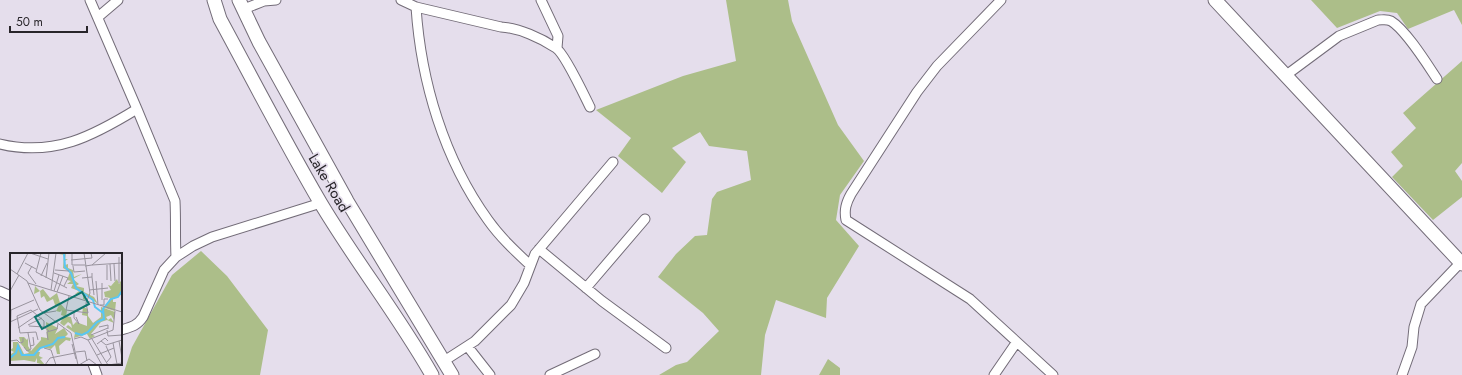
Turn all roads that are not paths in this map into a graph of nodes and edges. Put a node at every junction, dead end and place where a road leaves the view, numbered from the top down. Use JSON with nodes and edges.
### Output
{"nodes":[{"id":1,"x":90,"y":0,"type":"edge"},
{"id":2,"x":118,"y":0,"type":"edge"},
{"id":3,"x":214,"y":0,"type":"edge"},
{"id":4,"x":276,"y":0,"type":"edge"},
{"id":5,"x":401,"y":0,"type":"edge"},
{"id":6,"x":540,"y":0,"type":"edge"},
{"id":7,"x":1001,"y":0,"type":"edge"},
{"id":8,"x":1215,"y":0,"type":"edge"},
{"id":9,"x":242,"y":5,"type":"edge"},
{"id":10,"x":416,"y":7,"type":"junction"},
{"id":11,"x":98,"y":17,"type":"junction"},
{"id":12,"x":557,"y":48,"type":"junction"},
{"id":13,"x":1285,"y":76,"type":"junction"},
{"id":14,"x":1437,"y":79,"type":"dead end"},
{"id":15,"x":590,"y":107,"type":"dead end"},
{"id":16,"x":137,"y":109,"type":"junction"},
{"id":17,"x":0,"y":144,"type":"edge"},
{"id":18,"x":613,"y":162,"type":"dead end"},
{"id":19,"x":321,"y":203,"type":"junction"},
{"id":20,"x":645,"y":219,"type":"dead end"},
{"id":21,"x":539,"y":249,"type":"junction"},
{"id":22,"x":176,"y":257,"type":"junction"},
{"id":23,"x":1461,"y":262,"type":"edge"},
{"id":24,"x":530,"y":265,"type":"junction"},
{"id":25,"x":586,"y":288,"type":"junction"},
{"id":26,"x":0,"y":291,"type":"edge"},
{"id":27,"x":10,"y":296,"type":"edge"},
{"id":28,"x":122,"y":330,"type":"edge"},
{"id":29,"x":1016,"y":343,"type":"junction"},
{"id":30,"x":468,"y":347,"type":"junction"},
{"id":31,"x":666,"y":348,"type":"dead end"},
{"id":32,"x":595,"y":354,"type":"dead end"},
{"id":33,"x":444,"y":361,"type":"junction"},
{"id":34,"x":93,"y":365,"type":"edge"},
{"id":35,"x":97,"y":375,"type":"edge"},
{"id":36,"x":432,"y":375,"type":"edge"},
{"id":37,"x":452,"y":375,"type":"edge"},
{"id":38,"x":490,"y":375,"type":"edge"},
{"id":39,"x":550,"y":375,"type":"edge"},
{"id":40,"x":994,"y":375,"type":"edge"},
{"id":41,"x":1053,"y":375,"type":"edge"},
{"id":42,"x":1402,"y":375,"type":"edge"}],
"edges":[{"from":1,"to":11,"type":"street"},
{"from":2,"to":11,"type":"street"},
{"from":3,"to":19,"type":"main road","name":"Lake Road"},
{"from":4,"to":9,"type":"street"},
{"from":5,"to":10,"type":"street"},
{"from":6,"to":12,"type":"street"},
{"from":7,"to":29,"type":"street"},
{"from":8,"to":13,"type":"main road"},
{"from":9,"to":33,"type":"main road","name":"Lake Road"},
{"from":10,"to":12,"type":"street"},
{"from":10,"to":24,"type":"street"},
{"from":11,"to":16,"type":"street"},
{"from":12,"to":15,"type":"street"},
{"from":13,"to":14,"type":"street"},
{"from":13,"to":23,"type":"main road"},
{"from":16,"to":17,"type":"street"},
{"from":16,"to":22,"type":"street"},
{"from":18,"to":21,"type":"street"},
{"from":19,"to":22,"type":"street"},
{"from":19,"to":36,"type":"main road","name":"Lake Road"},
{"from":20,"to":25,"type":"street"},
{"from":21,"to":24,"type":"street"},
{"from":21,"to":25,"type":"street"},
{"from":22,"to":28,"type":"street"},
{"from":23,"to":42,"type":"street"},
{"from":24,"to":30,"type":"street"},
{"from":25,"to":31,"type":"street"},
{"from":26,"to":27,"type":"street"},
{"from":29,"to":40,"type":"street"},
{"from":29,"to":41,"type":"street"},
{"from":30,"to":33,"type":"street"},
{"from":30,"to":38,"type":"street"},
{"from":32,"to":39,"type":"street"},
{"from":33,"to":37,"type":"main road","name":"Lake Road"},
{"from":34,"to":35,"type":"street"}]}
